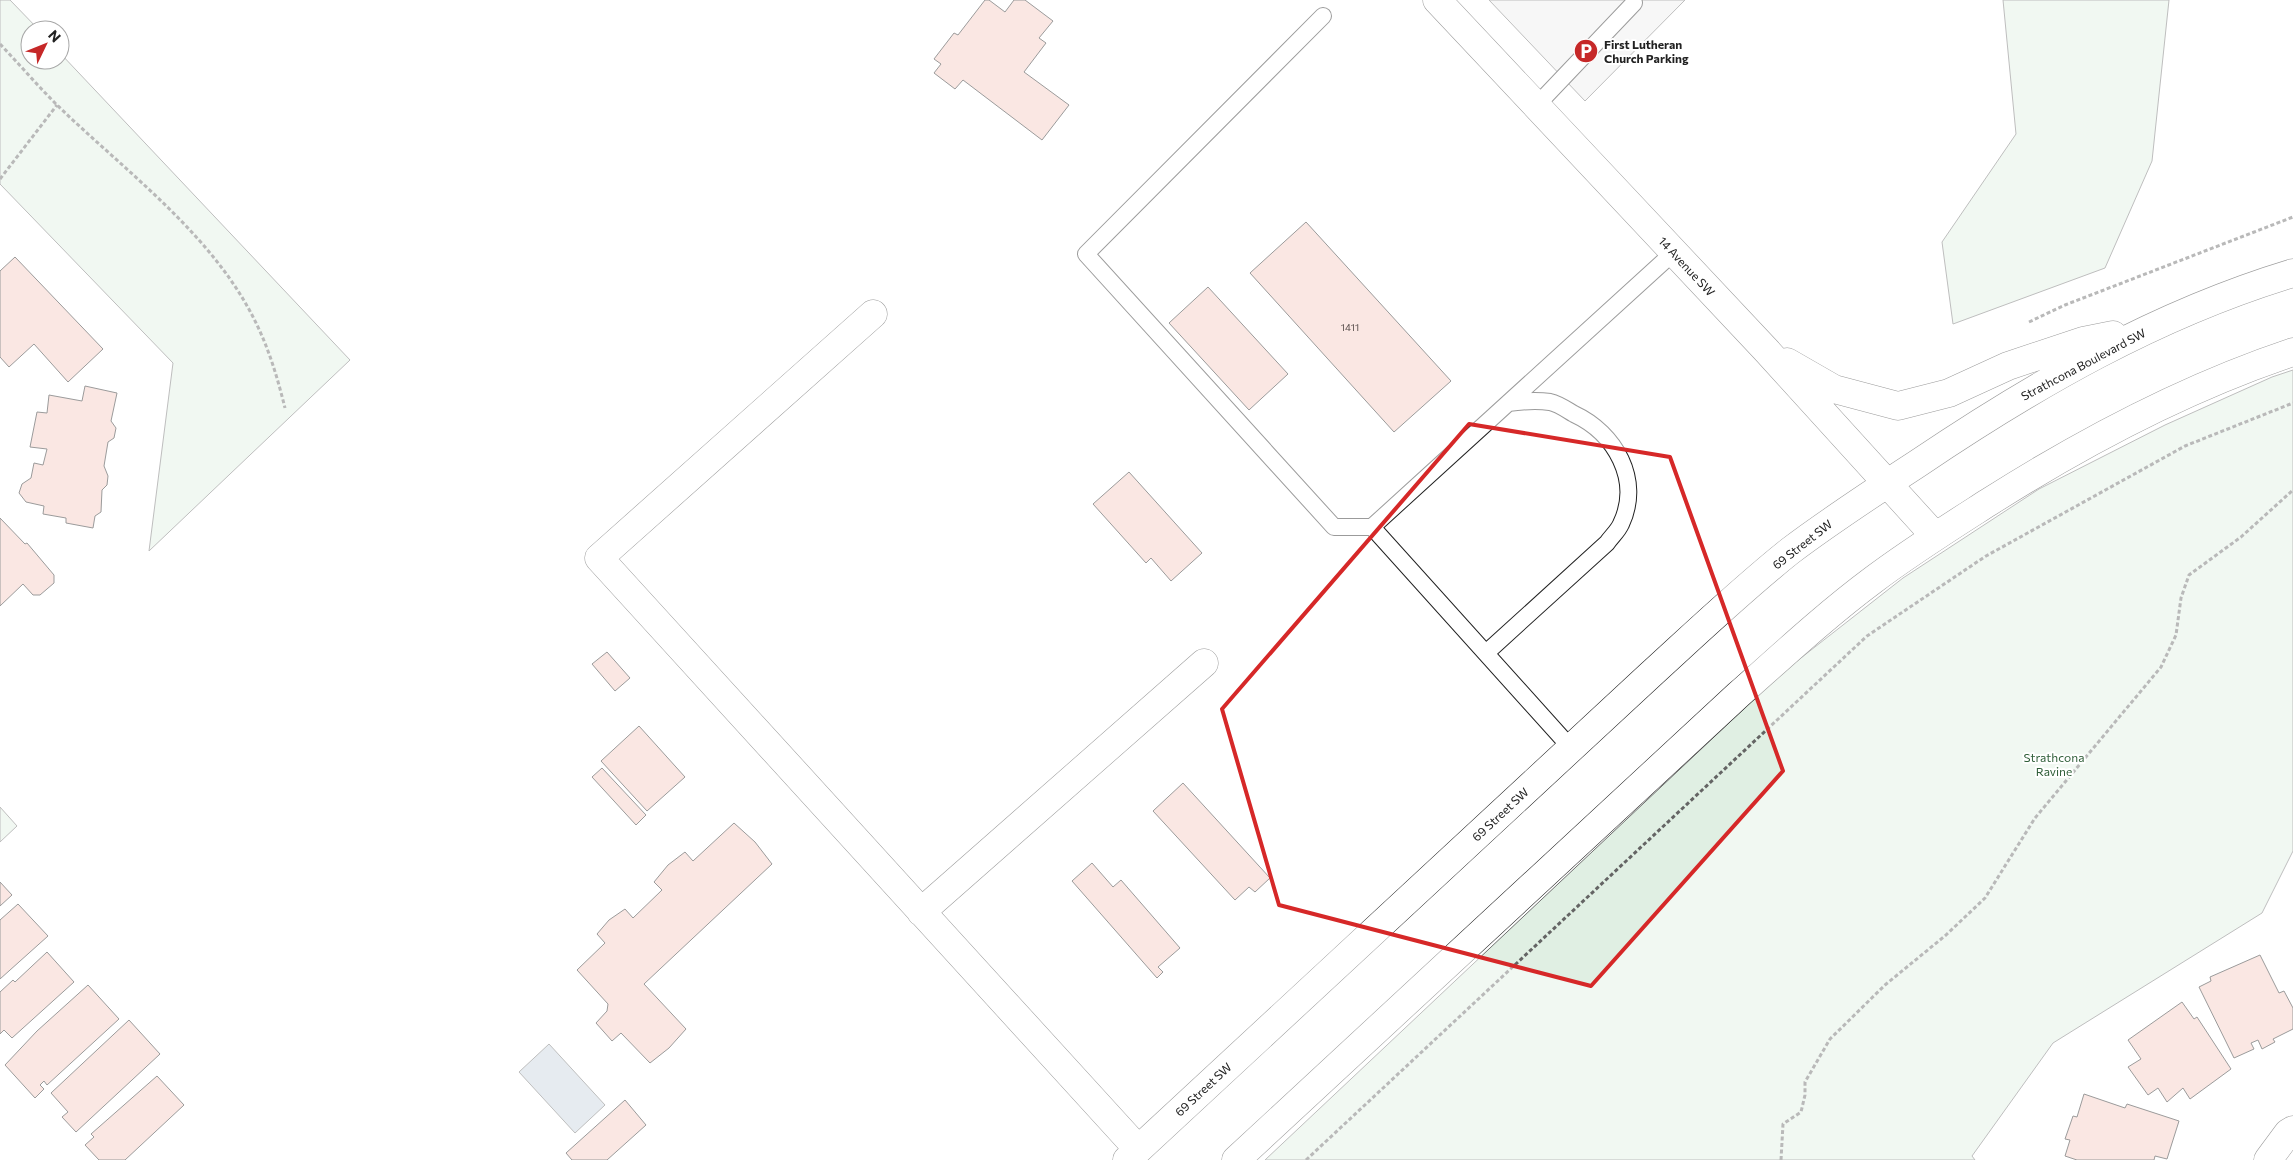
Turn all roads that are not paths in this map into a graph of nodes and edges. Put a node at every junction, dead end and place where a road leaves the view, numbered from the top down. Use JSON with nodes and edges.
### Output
{"nodes":[{"id":1,"x":1437,"y":0,"type":"edge"},
{"id":2,"x":1634,"y":3,"type":"dead end"},
{"id":3,"x":1323,"y":16,"type":"dead end"},
{"id":4,"x":1536,"y":106,"type":"junction"},
{"id":5,"x":1674,"y":252,"type":"junction"},
{"id":6,"x":2293,"y":273,"type":"edge"},
{"id":7,"x":873,"y":314,"type":"dead end"},
{"id":8,"x":2156,"y":326,"type":"junction"},
{"id":9,"x":1766,"y":350,"type":"junction"},
{"id":10,"x":2293,"y":352,"type":"edge"},
{"id":11,"x":1508,"y":403,"type":"junction"},
{"id":12,"x":1887,"y":484,"type":"junction"},
{"id":13,"x":1372,"y":526,"type":"junction"},
{"id":14,"x":1935,"y":536,"type":"junction"},
{"id":15,"x":1486,"y":653,"type":"junction"},
{"id":16,"x":1204,"y":663,"type":"dead end"},
{"id":17,"x":1571,"y":748,"type":"junction"},
{"id":18,"x":921,"y":912,"type":"junction"},
{"id":19,"x":2293,"y":1130,"type":"edge"},
{"id":20,"x":1132,"y":1155,"type":"edge"},
{"id":21,"x":1236,"y":1160,"type":"edge"},
{"id":22,"x":2268,"y":1160,"type":"edge"}],
"edges":[{"from":1,"to":4,"type":"main road","name":"14 Avenue SW"},
{"from":2,"to":4,"type":"lane"},
{"from":3,"to":13,"type":"lane"},
{"from":4,"to":5,"type":"main road","name":"14 Avenue SW"},
{"from":5,"to":9,"type":"main road","name":"14 Avenue SW"},
{"from":5,"to":11,"type":"lane"},
{"from":6,"to":8,"type":"main road","name":"Strathcona Boulevard SW"},
{"from":7,"to":18,"type":"main road"},
{"from":8,"to":9,"type":"main road"},
{"from":8,"to":12,"type":"main road","name":"Strathcona Boulevard SW"},
{"from":9,"to":12,"type":"main road","name":"14 Avenue SW"},
{"from":10,"to":14,"type":"main road"},
{"from":11,"to":13,"type":"lane"},
{"from":11,"to":15,"type":"lane"},
{"from":12,"to":14,"type":"main road","name":"14 Avenue SW"},
{"from":12,"to":17,"type":"main road","name":"69 Street SW"},
{"from":13,"to":15,"type":"lane"},
{"from":14,"to":21,"type":"main road"},
{"from":15,"to":17,"type":"lane"},
{"from":16,"to":18,"type":"main road"},
{"from":17,"to":20,"type":"main road","name":"69 Street SW"},
{"from":18,"to":20,"type":"main road"},
{"from":19,"to":22,"type":"main road"}]}
